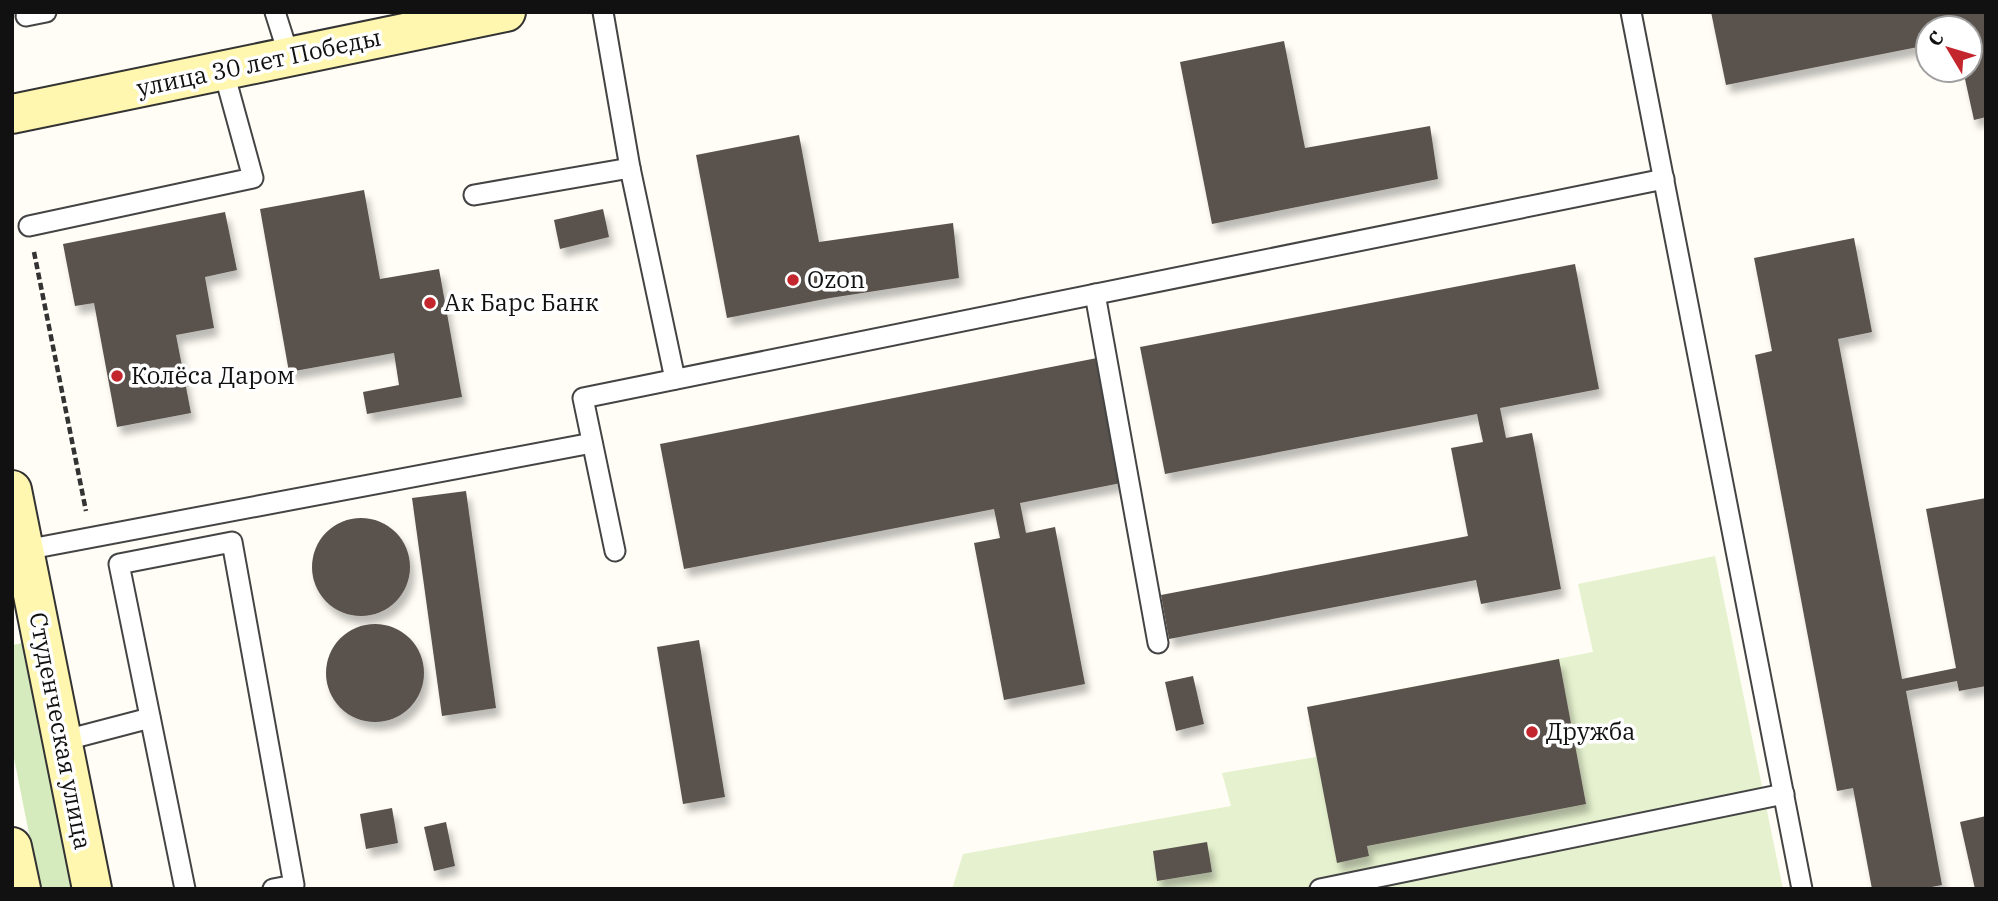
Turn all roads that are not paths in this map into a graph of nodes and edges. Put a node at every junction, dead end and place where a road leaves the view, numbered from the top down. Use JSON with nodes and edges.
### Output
{"nodes":[{"id":1,"x":46,"y":12,"type":"edge"},
{"id":2,"x":275,"y":12,"type":"edge"},
{"id":3,"x":506,"y":12,"type":"edge"},
{"id":4,"x":603,"y":12,"type":"edge"},
{"id":5,"x":1631,"y":12,"type":"edge"},
{"id":6,"x":26,"y":16,"type":"dead end"},
{"id":7,"x":289,"y":56,"type":"junction"},
{"id":8,"x":223,"y":69,"type":"junction"},
{"id":9,"x":12,"y":114,"type":"edge"},
{"id":10,"x":630,"y":168,"type":"junction"},
{"id":11,"x":1664,"y":179,"type":"junction"},
{"id":12,"x":474,"y":195,"type":"dead end"},
{"id":13,"x":29,"y":226,"type":"road end"},
{"id":14,"x":1096,"y":294,"type":"junction"},
{"id":15,"x":674,"y":379,"type":"junction"},
{"id":16,"x":592,"y":443,"type":"junction"},
{"id":17,"x":12,"y":490,"type":"edge"},
{"id":18,"x":25,"y":550,"type":"junction"},
{"id":19,"x":615,"y":551,"type":"dead end"},
{"id":20,"x":27,"y":630,"type":"edge"},
{"id":21,"x":1158,"y":643,"type":"dead end"},
{"id":22,"x":150,"y":718,"type":"junction"},
{"id":23,"x":62,"y":741,"type":"junction"},
{"id":24,"x":1784,"y":794,"type":"junction"},
{"id":25,"x":12,"y":847,"type":"edge"},
{"id":26,"x":21,"y":889,"type":"edge"},
{"id":27,"x":92,"y":889,"type":"edge"},
{"id":28,"x":185,"y":889,"type":"edge"},
{"id":29,"x":273,"y":889,"type":"edge"},
{"id":30,"x":1320,"y":889,"type":"edge"},
{"id":31,"x":1802,"y":889,"type":"edge"}],
"edges":[{"from":1,"to":6,"type":"lane"},
{"from":2,"to":7,"type":"lane"},
{"from":3,"to":7,"type":"street","name":"улица 30 лет Победы"},
{"from":4,"to":10,"type":"lane"},
{"from":5,"to":11,"type":"lane"},
{"from":7,"to":8,"type":"street","name":"улица 30 лет Победы"},
{"from":8,"to":9,"type":"street","name":"улица 30 лет Победы"},
{"from":8,"to":13,"type":"lane"},
{"from":10,"to":12,"type":"lane"},
{"from":10,"to":15,"type":"lane"},
{"from":11,"to":14,"type":"lane"},
{"from":11,"to":24,"type":"lane"},
{"from":14,"to":15,"type":"lane"},
{"from":14,"to":21,"type":"lane"},
{"from":15,"to":16,"type":"lane"},
{"from":16,"to":18,"type":"lane"},
{"from":16,"to":19,"type":"lane"},
{"from":17,"to":18,"type":"street","name":"Студенческая улица"},
{"from":18,"to":20,"type":"street","name":"Студенческая улица"},
{"from":20,"to":23,"type":"street","name":"Студенческая улица"},
{"from":22,"to":23,"type":"lane"},
{"from":22,"to":28,"type":"lane"},
{"from":22,"to":29,"type":"lane"},
{"from":23,"to":27,"type":"street","name":"Студенческая улица"},
{"from":24,"to":30,"type":"lane"},
{"from":24,"to":31,"type":"lane"},
{"from":25,"to":26,"type":"street"}]}
